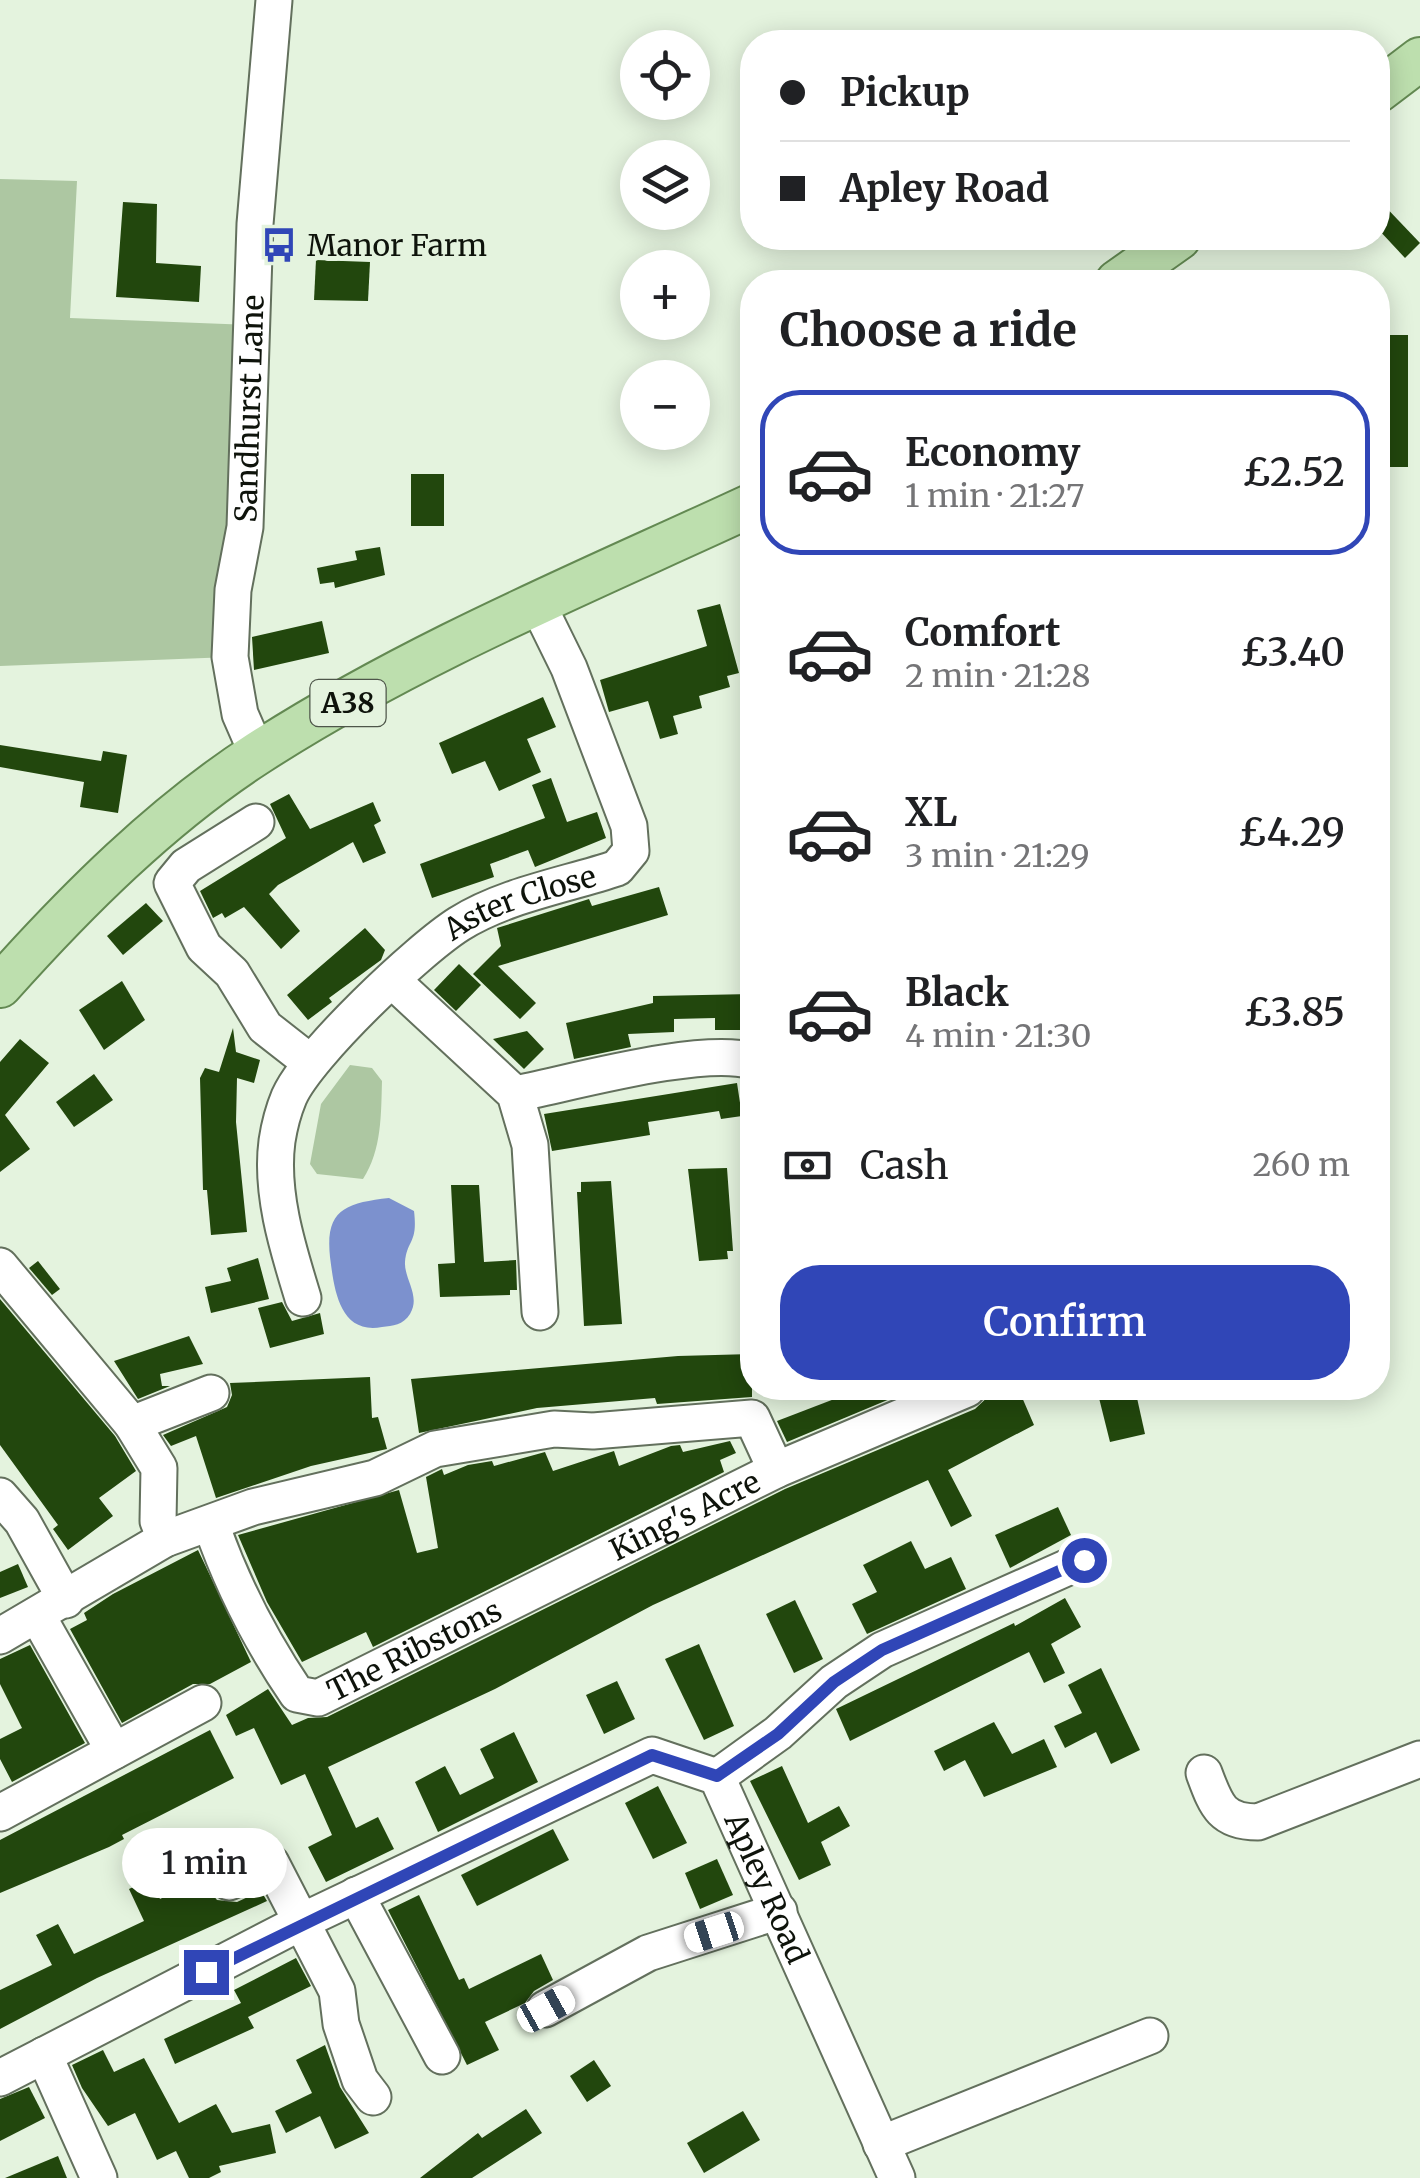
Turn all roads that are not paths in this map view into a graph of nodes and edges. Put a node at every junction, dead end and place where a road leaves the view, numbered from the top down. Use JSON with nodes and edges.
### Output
{"nodes":[{"id":1,"x":274,"y":0,"type":"edge"},
{"id":2,"x":1420,"y":59,"type":"edge"},
{"id":3,"x":1390,"y":83,"type":"edge"},
{"id":4,"x":1162,"y":250,"type":"edge"},
{"id":5,"x":1134,"y":270,"type":"edge"},
{"id":6,"x":740,"y":511,"type":"edge"},
{"id":7,"x":538,"y":605,"type":"junction"},
{"id":8,"x":257,"y":753,"type":"junction"},
{"id":9,"x":256,"y":822,"type":"dead end"},
{"id":10,"x":393,"y":981,"type":"junction"},
{"id":11,"x":0,"y":986,"type":"edge"},
{"id":12,"x":740,"y":1057,"type":"edge"},
{"id":13,"x":311,"y":1063,"type":"junction"},
{"id":14,"x":515,"y":1094,"type":"junction"},
{"id":15,"x":0,"y":1266,"type":"edge"},
{"id":16,"x":304,"y":1285,"type":"dead end"},
{"id":17,"x":540,"y":1312,"type":"dead end"},
{"id":18,"x":211,"y":1393,"type":"dead end"},
{"id":19,"x":941,"y":1400,"type":"edge"},
{"id":20,"x":132,"y":1424,"type":"junction"},
{"id":21,"x":776,"y":1470,"type":"junction"},
{"id":22,"x":0,"y":1496,"type":"edge"},
{"id":23,"x":211,"y":1524,"type":"junction"},
{"id":24,"x":165,"y":1540,"type":"junction"},
{"id":25,"x":592,"y":1559,"type":"joint"},
{"id":26,"x":1084,"y":1560,"type":"dead end"},
{"id":27,"x":52,"y":1608,"type":"junction"},
{"id":28,"x":0,"y":1636,"type":"edge"},
{"id":29,"x":203,"y":1703,"type":"dead end"},
{"id":30,"x":114,"y":1751,"type":"junction"},
{"id":31,"x":1420,"y":1759,"type":"edge"},
{"id":32,"x":1204,"y":1773,"type":"dead end"},
{"id":33,"x":717,"y":1776,"type":"junction"},
{"id":34,"x":0,"y":1813,"type":"edge"},
{"id":35,"x":229,"y":1882,"type":"dead end"},
{"id":36,"x":356,"y":1896,"type":"junction"},
{"id":37,"x":778,"y":1910,"type":"junction"},
{"id":38,"x":302,"y":1922,"type":"junction"},
{"id":39,"x":546,"y":2009,"type":"dead end"},
{"id":40,"x":1150,"y":2036,"type":"dead end"},
{"id":41,"x":44,"y":2055,"type":"junction"},
{"id":42,"x":442,"y":2056,"type":"dead end"},
{"id":43,"x":0,"y":2078,"type":"edge"},
{"id":44,"x":373,"y":2097,"type":"dead end"},
{"id":45,"x":881,"y":2144,"type":"junction"},
{"id":46,"x":99,"y":2178,"type":"edge"},
{"id":47,"x":897,"y":2178,"type":"edge"}],
"edges":[{"from":1,"to":8,"type":"street","name":"Sandhurst Lane"},
{"from":2,"to":3,"type":"main road"},
{"from":4,"to":5,"type":"main road"},
{"from":6,"to":7,"type":"main road","number":"A38"},
{"from":7,"to":8,"type":"main road","number":"A38"},
{"from":7,"to":10,"type":"street","name":"Aster Close"},
{"from":8,"to":11,"type":"main road","number":"A38"},
{"from":9,"to":13,"type":"street"},
{"from":10,"to":13,"type":"street","name":"Aster Close"},
{"from":10,"to":14,"type":"street"},
{"from":12,"to":14,"type":"street"},
{"from":13,"to":16,"type":"street","name":"Aster Close"},
{"from":14,"to":17,"type":"street"},
{"from":15,"to":20,"type":"street"},
{"from":18,"to":20,"type":"street"},
{"from":19,"to":21,"type":"street","name":"King's Acre"},
{"from":20,"to":24,"type":"street"},
{"from":21,"to":23,"type":"street","name":"King's Acre"},
{"from":21,"to":25,"type":"street","name":"King's Acre"},
{"from":22,"to":27,"type":"street"},
{"from":23,"to":24,"type":"street"},
{"from":23,"to":25,"type":"street","name":"The Ribstons"},
{"from":24,"to":27,"type":"street"},
{"from":26,"to":33,"type":"street"},
{"from":27,"to":28,"type":"street"},
{"from":27,"to":30,"type":"street"},
{"from":29,"to":30,"type":"street"},
{"from":30,"to":34,"type":"street"},
{"from":31,"to":32,"type":"street"},
{"from":33,"to":36,"type":"street","name":"Apley Road"},
{"from":33,"to":37,"type":"street","name":"Apley Road"},
{"from":35,"to":38,"type":"street"},
{"from":36,"to":38,"type":"street","name":"Apley Road"},
{"from":36,"to":42,"type":"street"},
{"from":37,"to":39,"type":"street"},
{"from":37,"to":45,"type":"street","name":"Apley Road"},
{"from":38,"to":41,"type":"street","name":"Apley Road"},
{"from":38,"to":44,"type":"street"},
{"from":40,"to":45,"type":"street"},
{"from":41,"to":43,"type":"street","name":"Apley Road"},
{"from":41,"to":46,"type":"street"},
{"from":45,"to":47,"type":"street","name":"Apley Road"}]}
